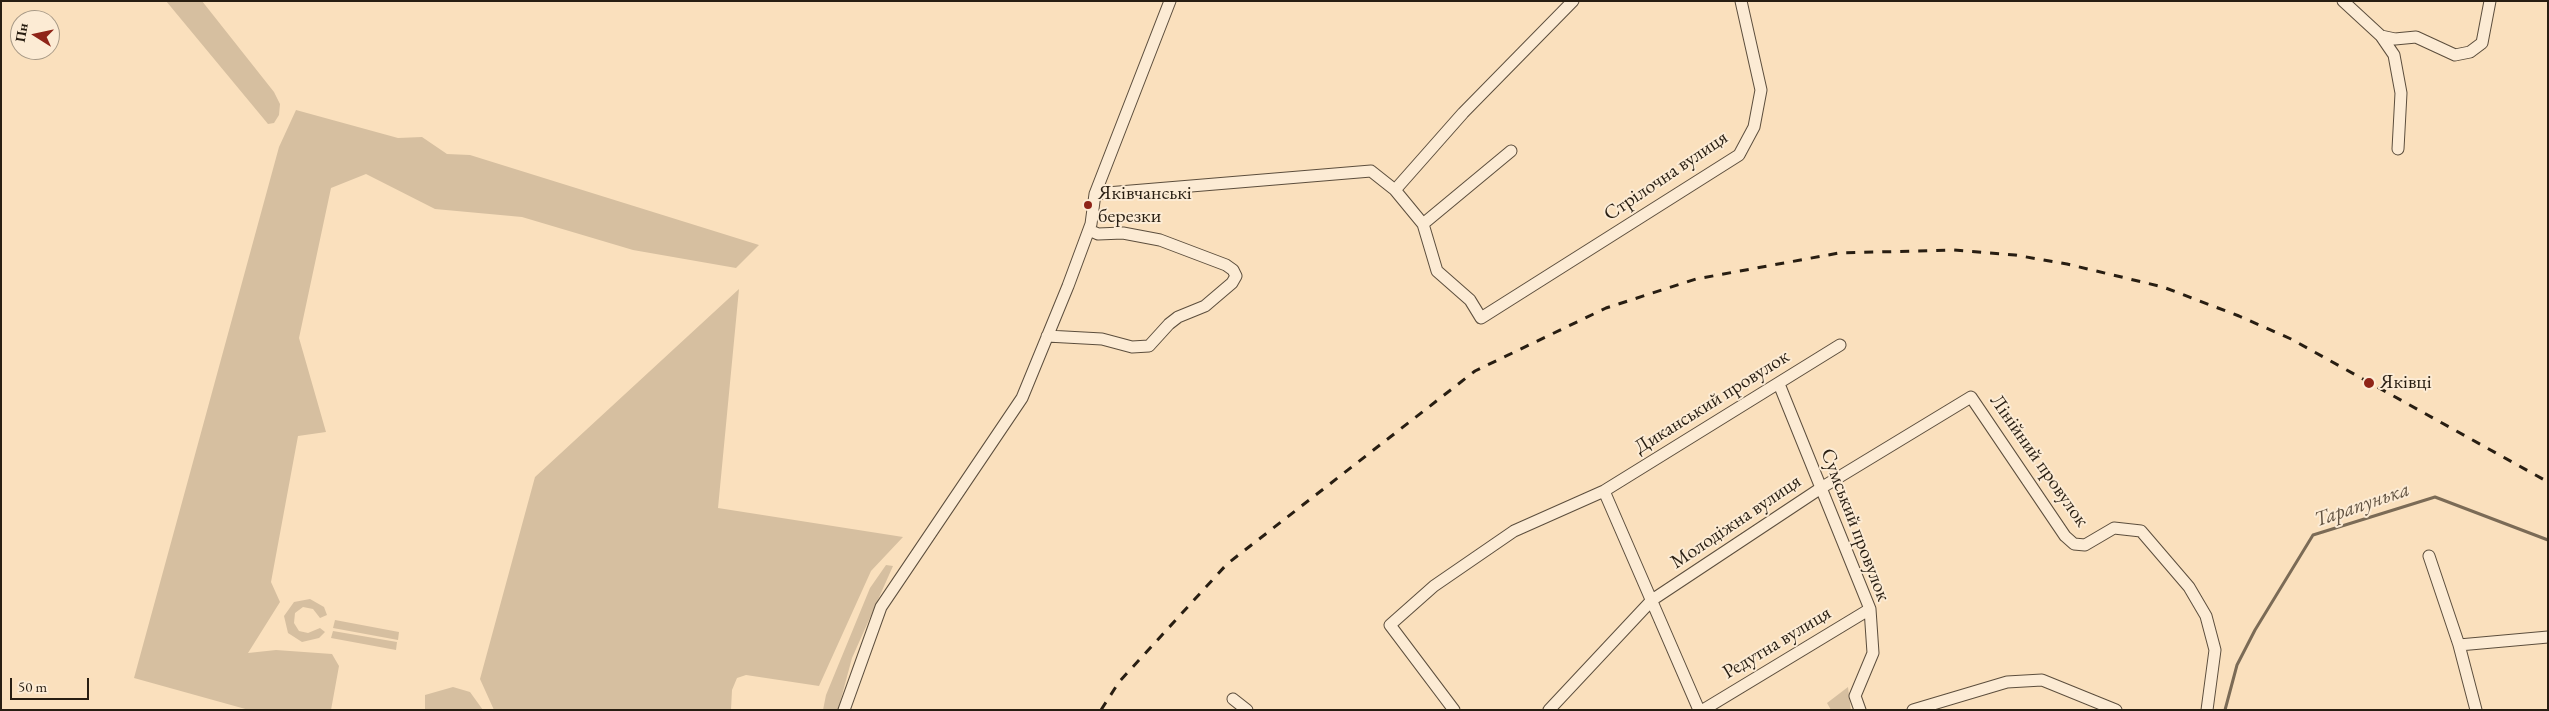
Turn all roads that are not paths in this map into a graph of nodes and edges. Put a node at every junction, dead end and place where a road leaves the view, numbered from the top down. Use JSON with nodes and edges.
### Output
{"nodes":[{"id":1,"x":1170,"y":1,"type":"edge"},
{"id":2,"x":1574,"y":1,"type":"edge"},
{"id":3,"x":1741,"y":1,"type":"edge"},
{"id":4,"x":2343,"y":1,"type":"edge"},
{"id":5,"x":2490,"y":1,"type":"edge"},
{"id":6,"x":2381,"y":36,"type":"junction"},
{"id":7,"x":2398,"y":149,"type":"dead end"},
{"id":8,"x":1511,"y":151,"type":"dead end"},
{"id":9,"x":1395,"y":190,"type":"junction"},
{"id":10,"x":1095,"y":194,"type":"junction"},
{"id":11,"x":1424,"y":224,"type":"junction"},
{"id":12,"x":1089,"y":230,"type":"junction"},
{"id":13,"x":1047,"y":336,"type":"junction"},
{"id":14,"x":1840,"y":345,"type":"dead end"},
{"id":15,"x":1778,"y":384,"type":"junction"},
{"id":16,"x":1971,"y":397,"type":"joint"},
{"id":17,"x":1821,"y":488,"type":"junction"},
{"id":18,"x":1604,"y":491,"type":"junction"},
{"id":19,"x":2429,"y":556,"type":"dead end"},
{"id":20,"x":1652,"y":600,"type":"junction"},
{"id":21,"x":1870,"y":609,"type":"junction"},
{"id":22,"x":2548,"y":637,"type":"edge"},
{"id":23,"x":2459,"y":645,"type":"junction"},
{"id":24,"x":1233,"y":699,"type":"dead end"},
{"id":25,"x":844,"y":710,"type":"edge"},
{"id":26,"x":1247,"y":710,"type":"edge"},
{"id":27,"x":1454,"y":710,"type":"edge"},
{"id":28,"x":1549,"y":710,"type":"edge"},
{"id":29,"x":1699,"y":710,"type":"edge"},
{"id":30,"x":1703,"y":710,"type":"edge"},
{"id":31,"x":1860,"y":710,"type":"edge"},
{"id":32,"x":1913,"y":710,"type":"edge"},
{"id":33,"x":2116,"y":710,"type":"edge"},
{"id":34,"x":2207,"y":710,"type":"edge"},
{"id":35,"x":2476,"y":710,"type":"edge"}],
"edges":[{"from":1,"to":10,"type":"street"},
{"from":2,"to":9,"type":"street"},
{"from":3,"to":11,"type":"street","name":"Стрілочна вулиця"},
{"from":4,"to":6,"type":"street"},
{"from":5,"to":6,"type":"street"},
{"from":6,"to":7,"type":"street"},
{"from":8,"to":11,"type":"street"},
{"from":9,"to":10,"type":"street"},
{"from":9,"to":11,"type":"street"},
{"from":10,"to":12,"type":"street"},
{"from":12,"to":13,"type":"street"},
{"from":12,"to":13,"type":"street"},
{"from":13,"to":25,"type":"street"},
{"from":14,"to":15,"type":"street","name":"Диканський провулок"},
{"from":15,"to":17,"type":"street","name":"Сумський провулок"},
{"from":15,"to":18,"type":"street","name":"Диканський провулок"},
{"from":16,"to":17,"type":"street","name":"Молодіжна вулиця"},
{"from":16,"to":34,"type":"street","name":"Лінійний провулок"},
{"from":17,"to":20,"type":"street","name":"Молодіжна вулиця"},
{"from":17,"to":21,"type":"street","name":"Сумський провулок"},
{"from":18,"to":20,"type":"street"},
{"from":18,"to":27,"type":"street"},
{"from":19,"to":23,"type":"street"},
{"from":20,"to":28,"type":"street","name":"Молодіжна вулиця"},
{"from":20,"to":29,"type":"street"},
{"from":21,"to":30,"type":"street","name":"Редутна вулиця"},
{"from":21,"to":31,"type":"street","name":"Сумський провулок"},
{"from":22,"to":23,"type":"street"},
{"from":23,"to":35,"type":"street"},
{"from":24,"to":26,"type":"street"},
{"from":32,"to":33,"type":"street"}]}
